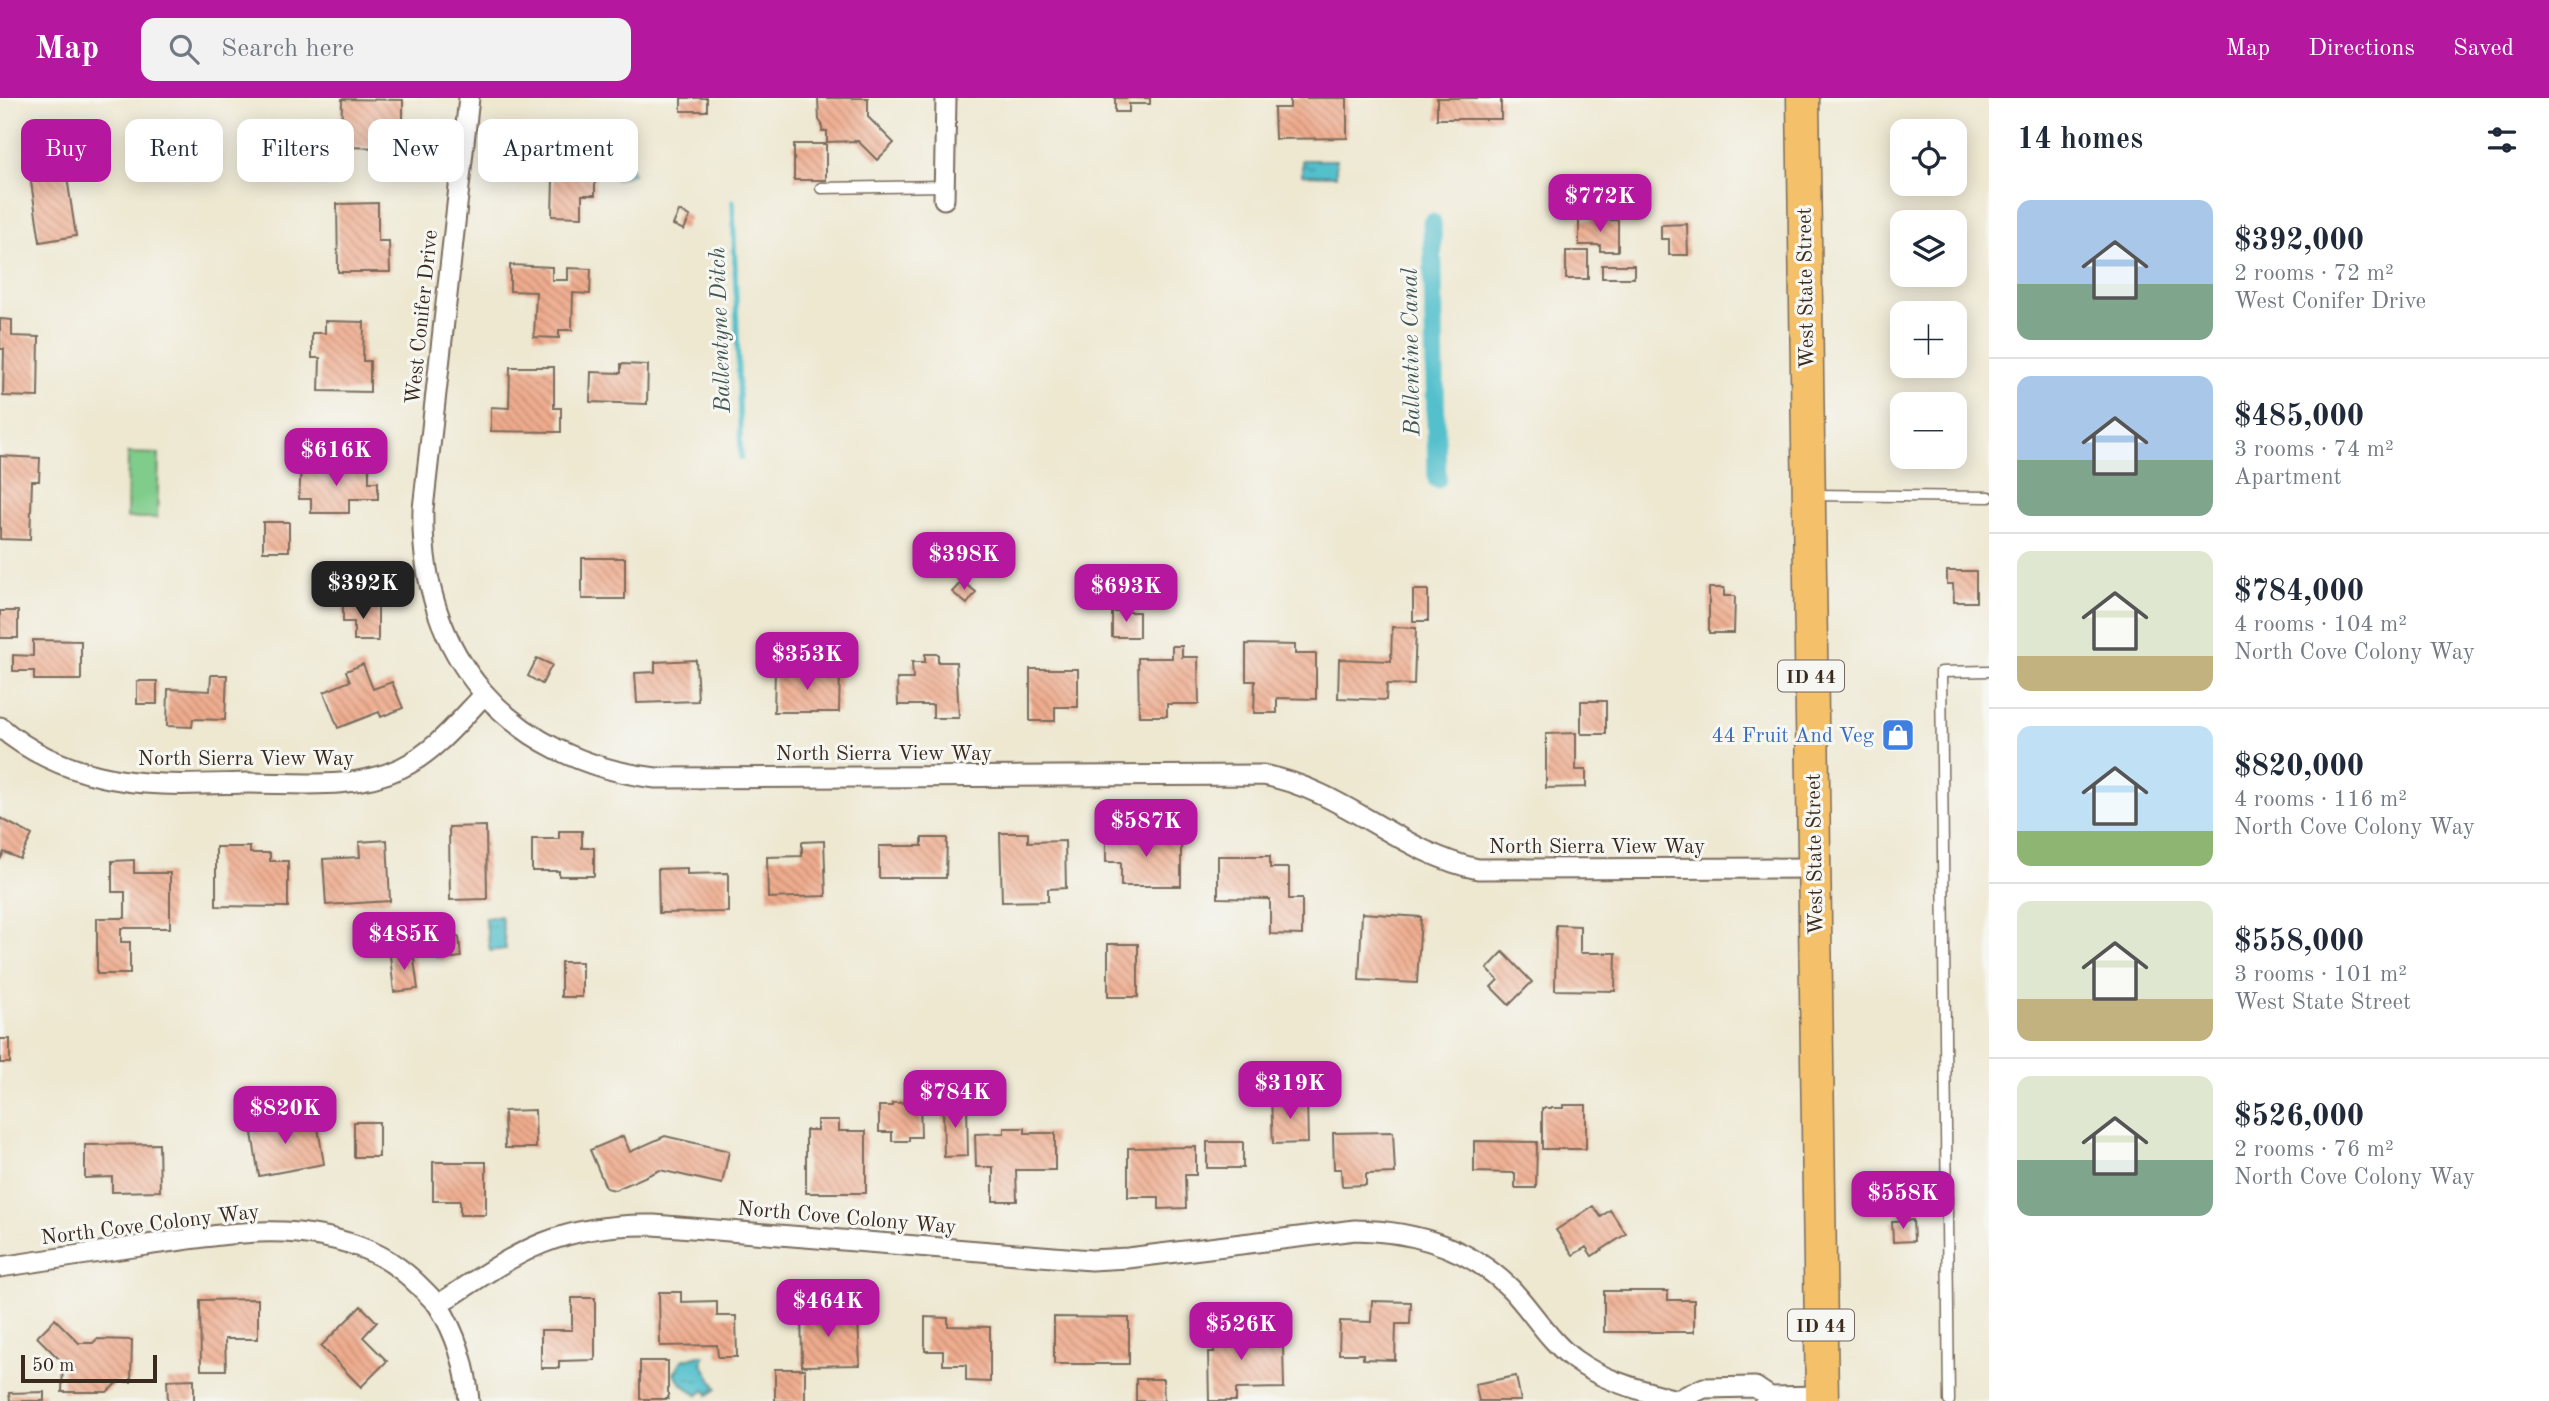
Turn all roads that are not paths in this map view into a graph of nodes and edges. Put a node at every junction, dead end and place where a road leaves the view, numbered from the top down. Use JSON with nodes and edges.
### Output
{"nodes":[{"id":1,"x":469,"y":98,"type":"edge"},
{"id":2,"x":946,"y":98,"type":"edge"},
{"id":3,"x":1802,"y":98,"type":"edge"},
{"id":4,"x":821,"y":188,"type":"dead end"},
{"id":5,"x":944,"y":192,"type":"joint"},
{"id":6,"x":1809,"y":495,"type":"junction"},
{"id":7,"x":1989,"y":497,"type":"edge"},
{"id":8,"x":1989,"y":671,"type":"edge"},
{"id":9,"x":485,"y":694,"type":"junction"},
{"id":10,"x":0,"y":727,"type":"edge"},
{"id":11,"x":1814,"y":868,"type":"junction"},
{"id":12,"x":0,"y":1267,"type":"edge"},
{"id":13,"x":438,"y":1305,"type":"junction"},
{"id":14,"x":1767,"y":1399,"type":"edge"},
{"id":15,"x":1822,"y":1399,"type":"edge"},
{"id":16,"x":469,"y":1401,"type":"edge"},
{"id":17,"x":1678,"y":1401,"type":"edge"},
{"id":18,"x":1949,"y":1401,"type":"edge"}],
"edges":[{"from":1,"to":9,"type":"street","name":"West Conifer Drive"},
{"from":2,"to":5,"type":"street"},
{"from":3,"to":6,"type":"main road","name":"West State Street","number":"ID 44"},
{"from":4,"to":5,"type":"lane"},
{"from":6,"to":7,"type":"lane"},
{"from":6,"to":11,"type":"main road","name":"West State Street","number":"ID 44"},
{"from":8,"to":18,"type":"lane"},
{"from":9,"to":10,"type":"street","name":"North Sierra View Way"},
{"from":9,"to":11,"type":"street","name":"North Sierra View Way"},
{"from":11,"to":15,"type":"main road","name":"West State Street","number":"ID 44"},
{"from":12,"to":13,"type":"street","name":"North Cove Colony Way"},
{"from":13,"to":16,"type":"street"},
{"from":13,"to":17,"type":"street","name":"North Cove Colony Way"},
{"from":14,"to":15,"type":"street","name":"North Cove Colony Way"},
{"from":14,"to":17,"type":"street","name":"North Cove Colony Way"}]}
